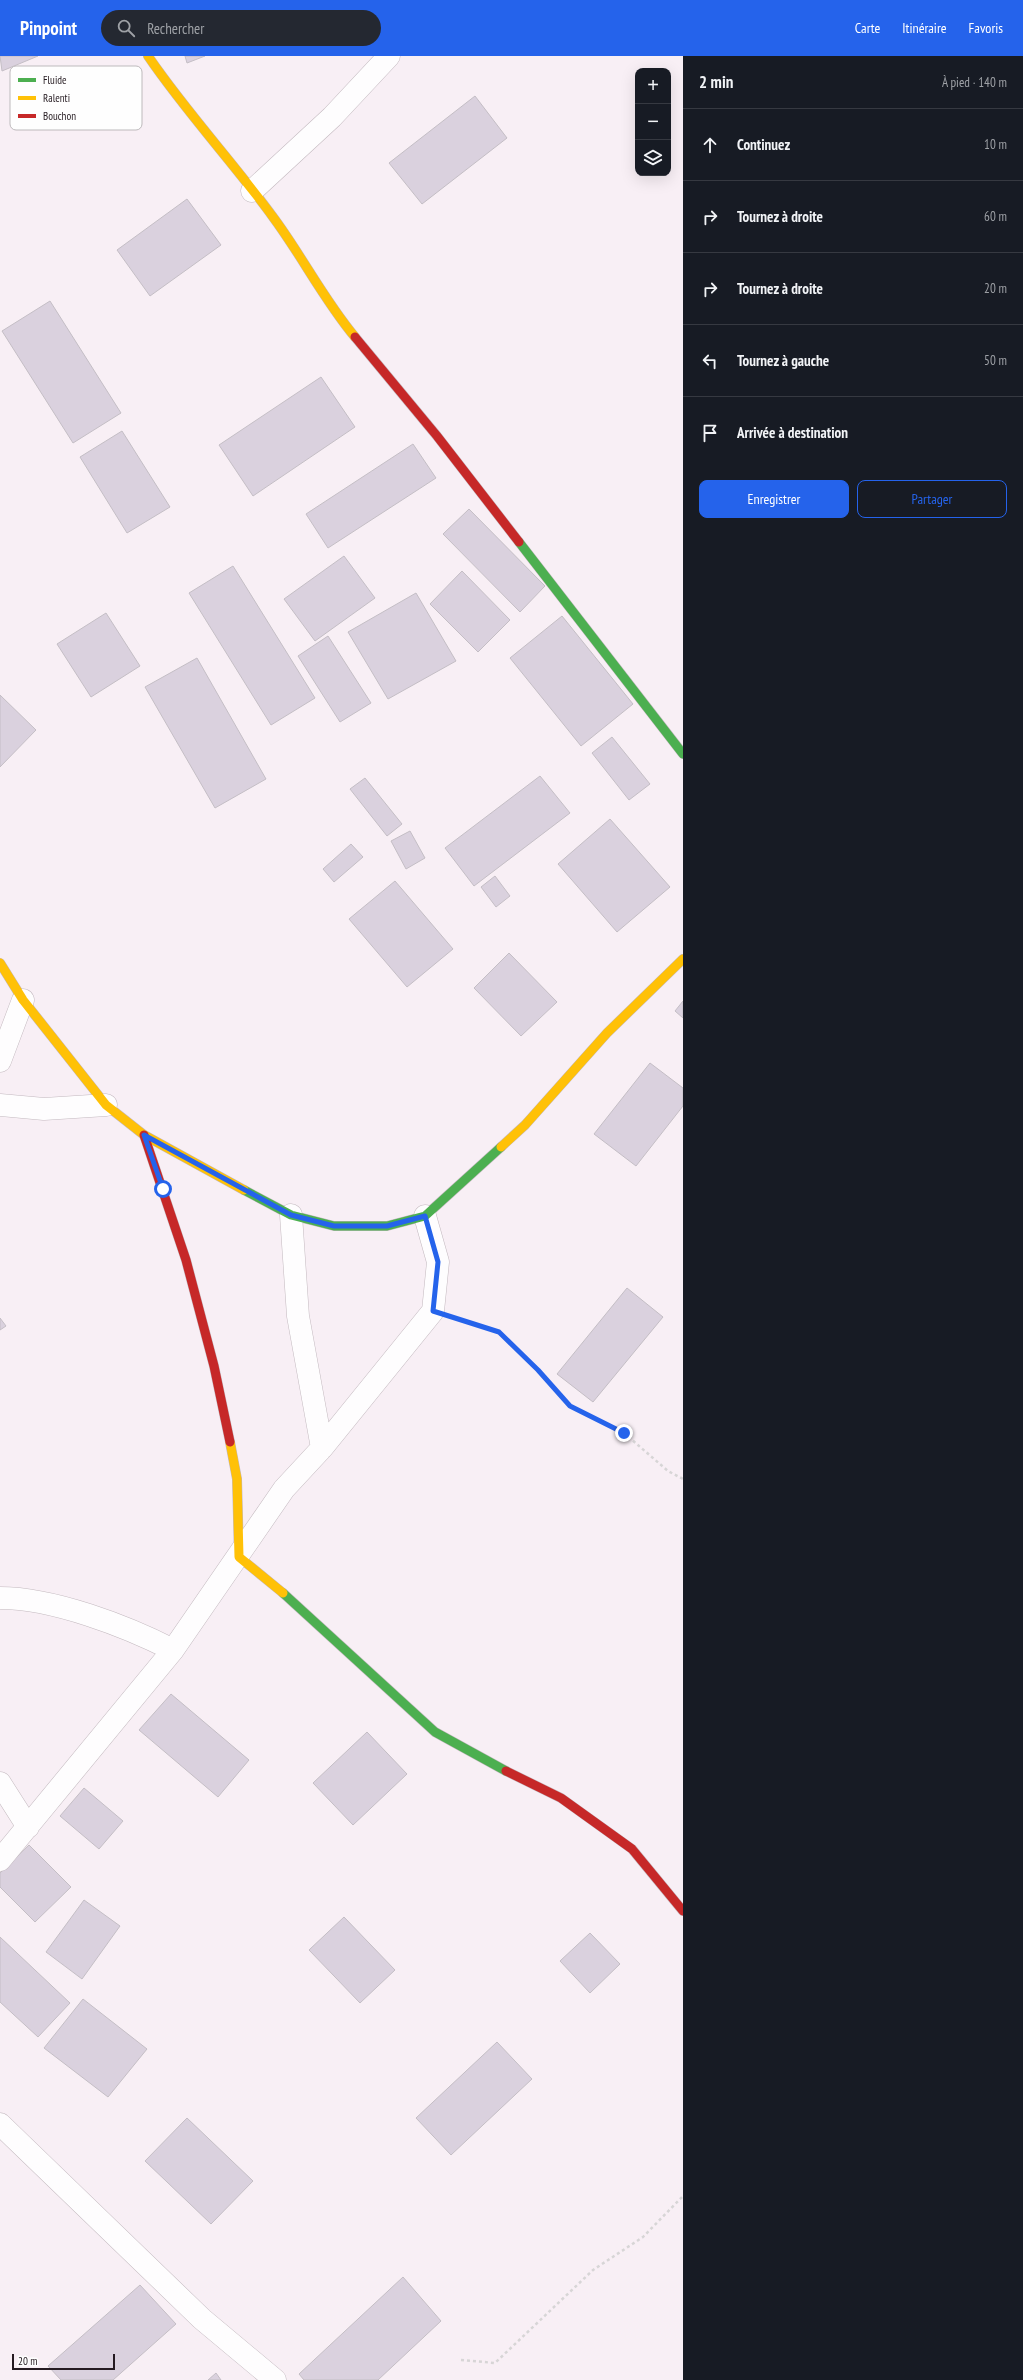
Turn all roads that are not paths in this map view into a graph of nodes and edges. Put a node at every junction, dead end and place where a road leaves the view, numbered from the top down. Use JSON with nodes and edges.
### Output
{"nodes":[{"id":1,"x":148,"y":56,"type":"edge"},
{"id":2,"x":388,"y":56,"type":"edge"},
{"id":3,"x":252,"y":191,"type":"junction"},
{"id":4,"x":683,"y":754,"type":"edge"},
{"id":5,"x":683,"y":959,"type":"edge"},
{"id":6,"x":0,"y":964,"type":"edge"},
{"id":7,"x":23,"y":1000,"type":"junction"},
{"id":8,"x":0,"y":1062,"type":"edge"},
{"id":9,"x":0,"y":1105,"type":"edge"},
{"id":10,"x":106,"y":1105,"type":"junction"},
{"id":11,"x":144,"y":1135,"type":"junction"},
{"id":12,"x":291,"y":1215,"type":"junction"},
{"id":13,"x":425,"y":1216,"type":"junction"},
{"id":14,"x":322,"y":1448,"type":"junction"},
{"id":15,"x":239,"y":1557,"type":"junction"},
{"id":16,"x":0,"y":1598,"type":"edge"},
{"id":17,"x":173,"y":1650,"type":"junction"},
{"id":18,"x":0,"y":1783,"type":"edge"},
{"id":19,"x":28,"y":1827,"type":"junction"},
{"id":20,"x":0,"y":1860,"type":"edge"},
{"id":21,"x":683,"y":1911,"type":"edge"},
{"id":22,"x":0,"y":2124,"type":"edge"},
{"id":23,"x":275,"y":2380,"type":"edge"}],
"edges":[{"from":1,"to":3,"type":"street"},
{"from":2,"to":3,"type":"street"},
{"from":3,"to":4,"type":"street"},
{"from":5,"to":13,"type":"street"},
{"from":6,"to":7,"type":"street"},
{"from":7,"to":8,"type":"street"},
{"from":7,"to":10,"type":"street"},
{"from":9,"to":10,"type":"street"},
{"from":10,"to":11,"type":"street"},
{"from":11,"to":12,"type":"street"},
{"from":11,"to":15,"type":"street"},
{"from":12,"to":13,"type":"street"},
{"from":12,"to":14,"type":"street"},
{"from":13,"to":14,"type":"street"},
{"from":14,"to":15,"type":"street"},
{"from":15,"to":17,"type":"street"},
{"from":15,"to":21,"type":"street"},
{"from":16,"to":17,"type":"street"},
{"from":17,"to":19,"type":"street"},
{"from":18,"to":19,"type":"street"},
{"from":19,"to":20,"type":"street"},
{"from":22,"to":23,"type":"street"}]}
